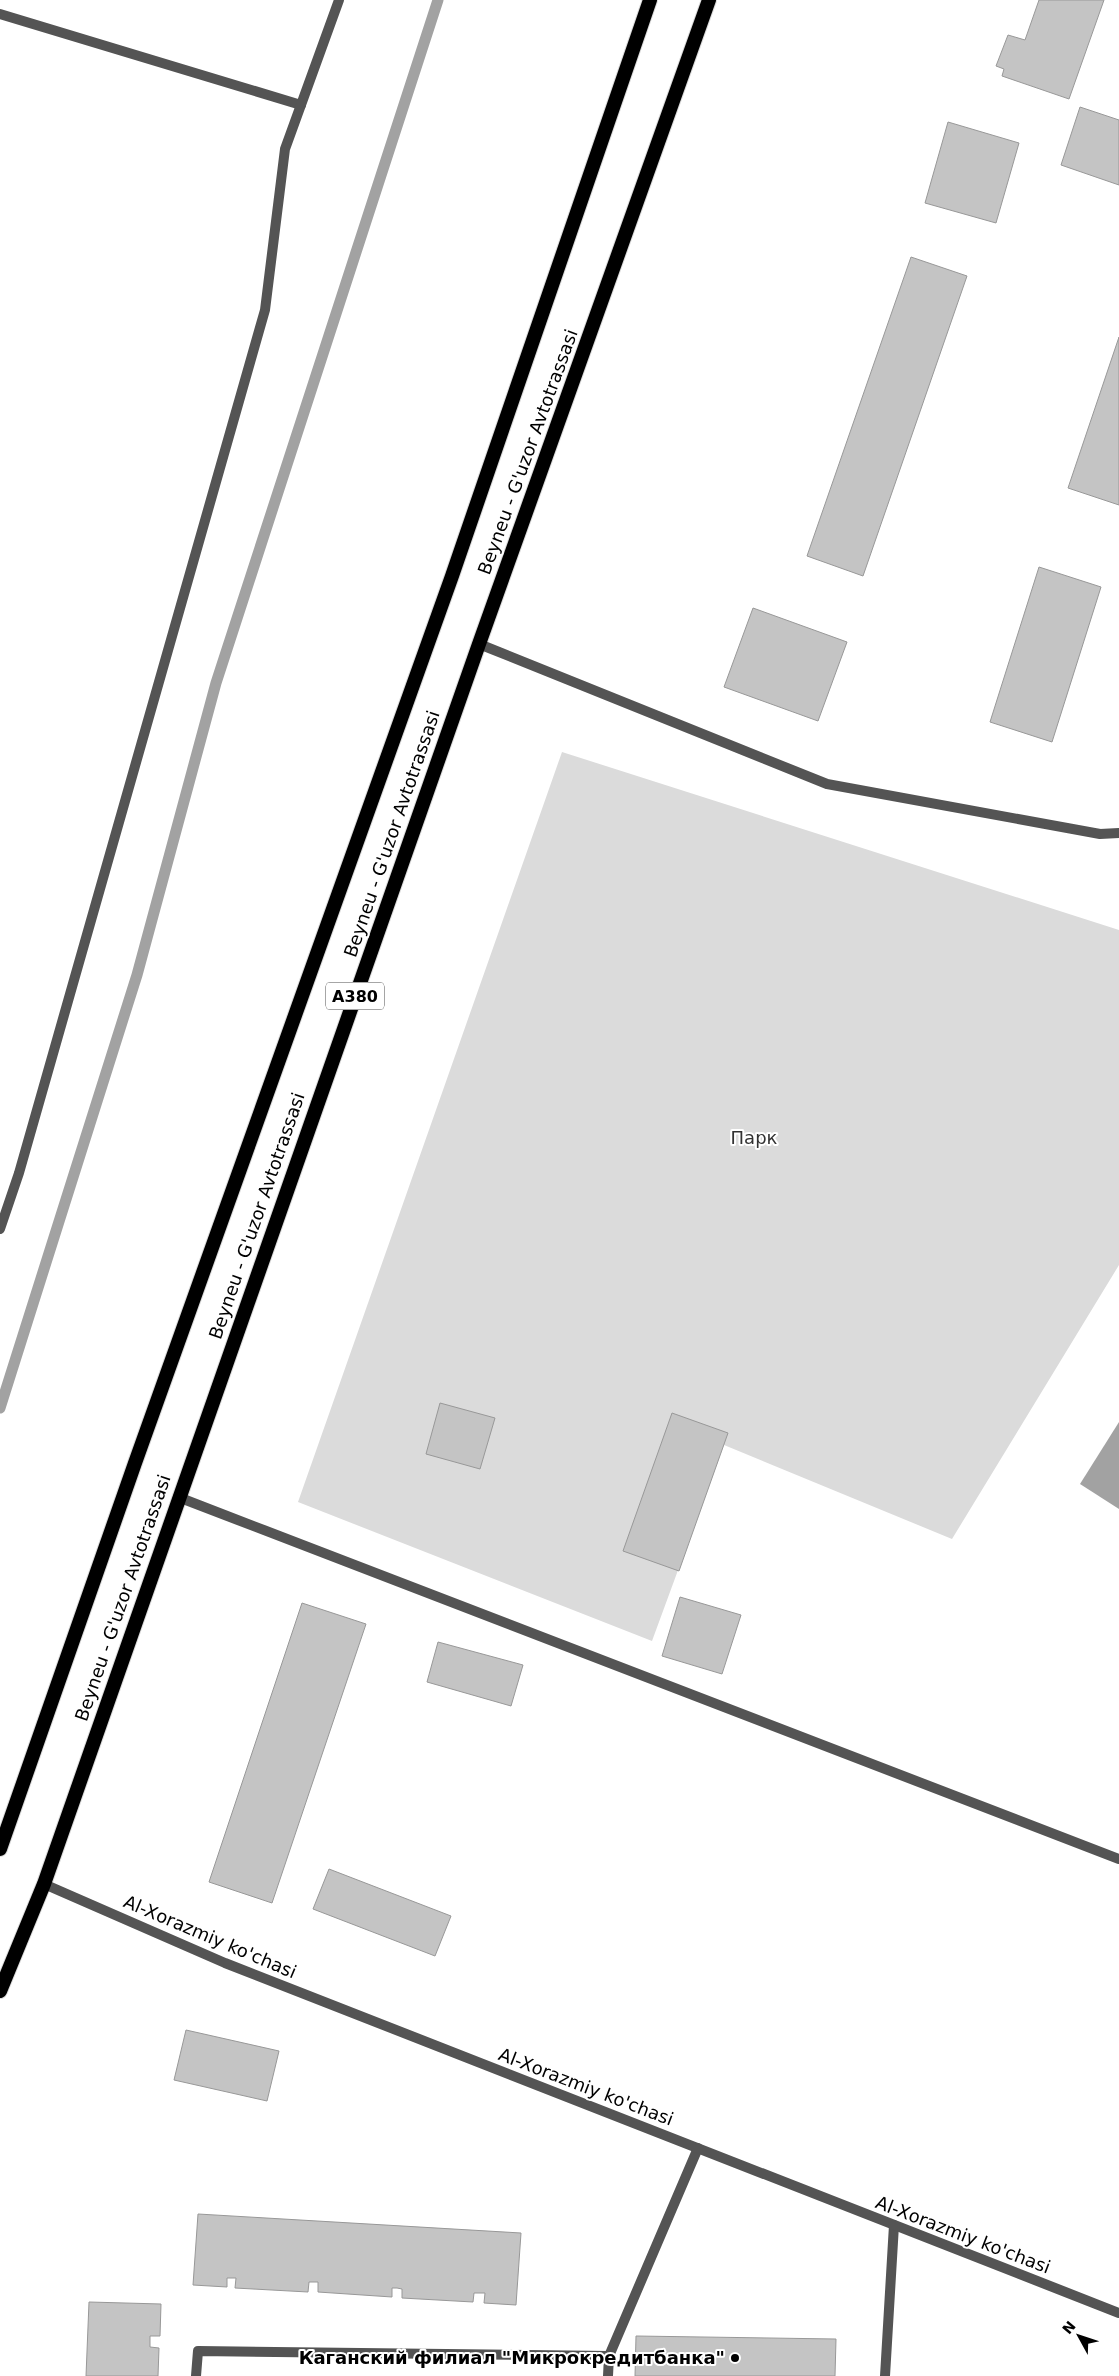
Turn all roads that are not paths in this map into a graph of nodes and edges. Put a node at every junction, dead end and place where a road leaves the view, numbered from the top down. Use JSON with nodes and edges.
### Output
{"nodes":[{"id":1,"x":338,"y":0,"type":"edge"},
{"id":2,"x":650,"y":0,"type":"edge"},
{"id":3,"x":709,"y":0,"type":"edge"},
{"id":4,"x":0,"y":14,"type":"edge"},
{"id":5,"x":301,"y":105,"type":"junction"},
{"id":6,"x":479,"y":644,"type":"junction"},
{"id":7,"x":1119,"y":833,"type":"edge"},
{"id":8,"x":0,"y":1229,"type":"edge"},
{"id":9,"x":178,"y":1497,"type":"junction"},
{"id":10,"x":0,"y":1849,"type":"edge"},
{"id":11,"x":1119,"y":1858,"type":"edge"},
{"id":12,"x":44,"y":1884,"type":"junction"},
{"id":13,"x":0,"y":1990,"type":"edge"},
{"id":14,"x":698,"y":2148,"type":"junction"},
{"id":15,"x":894,"y":2225,"type":"junction"},
{"id":16,"x":1119,"y":2313,"type":"edge"},
{"id":17,"x":609,"y":2356,"type":"junction"},
{"id":18,"x":196,"y":2376,"type":"edge"},
{"id":19,"x":608,"y":2376,"type":"edge"},
{"id":20,"x":885,"y":2376,"type":"edge"}],
"edges":[{"from":1,"to":5,"type":"street"},
{"from":2,"to":10,"type":"highway","name":"Beyneu - G'uzor Avtotrassasi","number":"A380"},
{"from":3,"to":6,"type":"highway","name":"Beyneu - G'uzor Avtotrassasi","number":"A380"},
{"from":4,"to":5,"type":"street"},
{"from":5,"to":8,"type":"street"},
{"from":6,"to":7,"type":"street"},
{"from":6,"to":9,"type":"highway","name":"Beyneu - G'uzor Avtotrassasi","number":"A380"},
{"from":9,"to":11,"type":"street"},
{"from":9,"to":12,"type":"highway","name":"Beyneu - G'uzor Avtotrassasi","number":"A380"},
{"from":12,"to":13,"type":"highway","name":"Beyneu - G'uzor Avtotrassasi","number":"A380"},
{"from":12,"to":14,"type":"street","name":"Al-Xorazmiy ko'chasi"},
{"from":14,"to":15,"type":"street","name":"Al-Xorazmiy ko'chasi"},
{"from":14,"to":17,"type":"street"},
{"from":15,"to":16,"type":"street","name":"Al-Xorazmiy ko'chasi"},
{"from":15,"to":20,"type":"street"},
{"from":17,"to":18,"type":"street"},
{"from":17,"to":19,"type":"street"}]}
